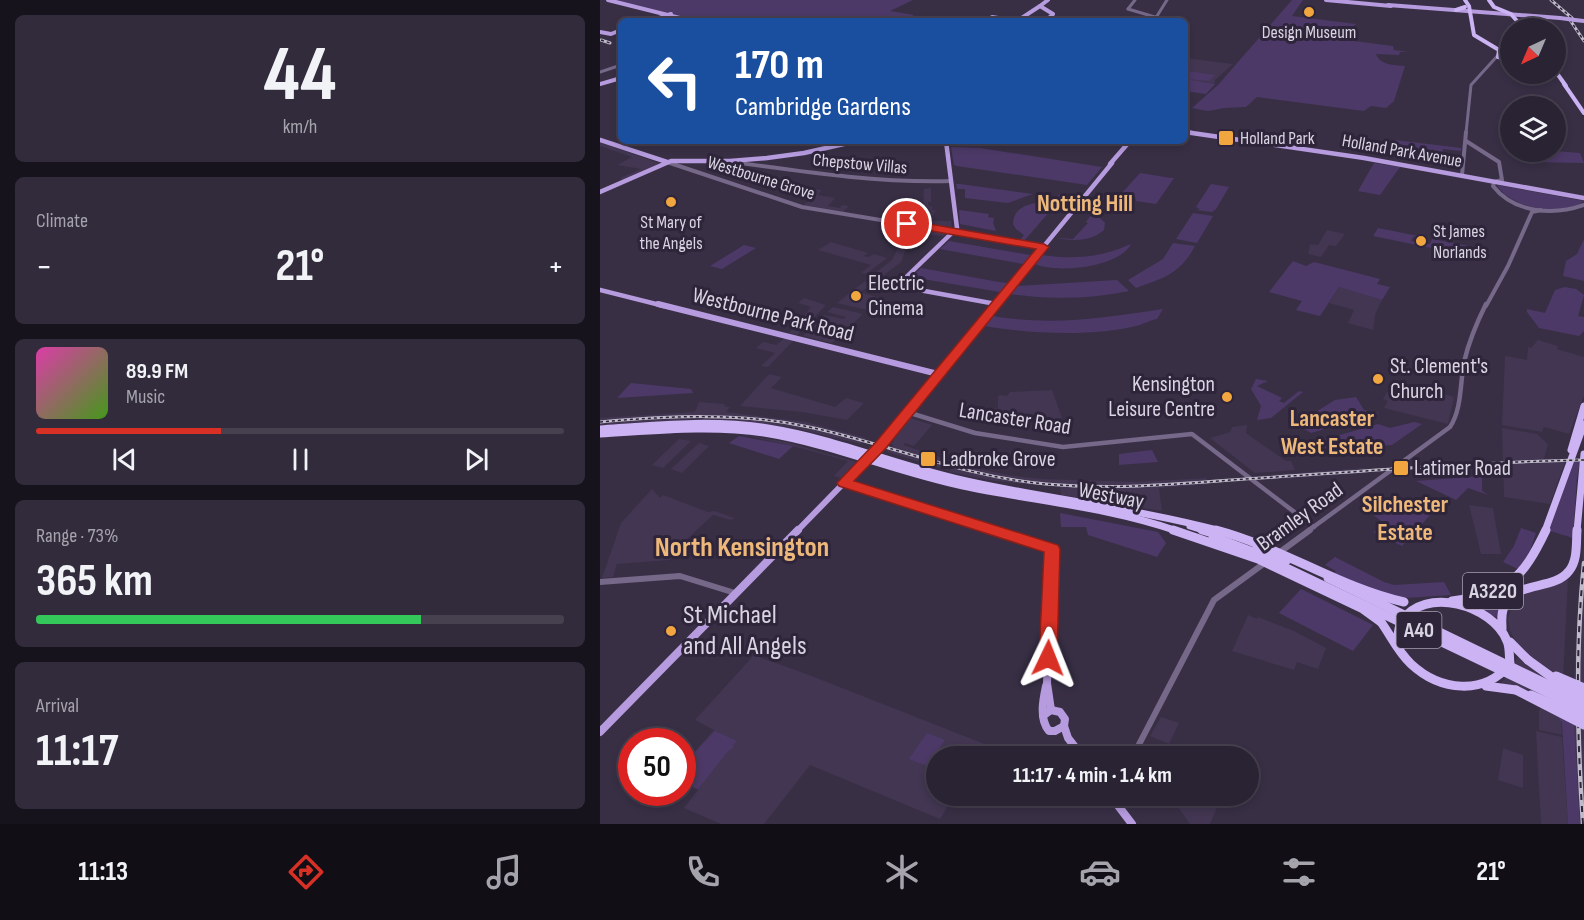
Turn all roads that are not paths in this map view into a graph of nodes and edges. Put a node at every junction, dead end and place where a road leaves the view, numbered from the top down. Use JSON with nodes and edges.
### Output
{"nodes":[{"id":1,"x":608,"y":0,"type":"edge"},
{"id":2,"x":1048,"y":0,"type":"edge"},
{"id":3,"x":1135,"y":0,"type":"edge"},
{"id":4,"x":1167,"y":0,"type":"edge"},
{"id":5,"x":1326,"y":0,"type":"edge"},
{"id":6,"x":1334,"y":0,"type":"edge"},
{"id":7,"x":1465,"y":0,"type":"edge"},
{"id":8,"x":1490,"y":0,"type":"edge"},
{"id":9,"x":1040,"y":6,"type":"junction"},
{"id":10,"x":1439,"y":9,"type":"junction"},
{"id":11,"x":1456,"y":10,"type":"joint"},
{"id":12,"x":1469,"y":11,"type":"junction"},
{"id":13,"x":671,"y":14,"type":"junction"},
{"id":14,"x":1511,"y":14,"type":"junction"},
{"id":15,"x":1155,"y":17,"type":"joint"},
{"id":16,"x":660,"y":18,"type":"edge"},
{"id":17,"x":683,"y":18,"type":"edge"},
{"id":18,"x":1022,"y":18,"type":"edge"},
{"id":19,"x":1049,"y":18,"type":"edge"},
{"id":20,"x":1514,"y":18,"type":"edge"},
{"id":21,"x":1584,"y":21,"type":"edge"},
{"id":22,"x":618,"y":31,"type":"edge"},
{"id":23,"x":600,"y":32,"type":"edge"},
{"id":24,"x":1500,"y":53,"type":"junction"},
{"id":25,"x":1500,"y":58,"type":"edge"},
{"id":26,"x":1500,"y":59,"type":"edge"},
{"id":27,"x":1492,"y":60,"type":"junction"},
{"id":28,"x":618,"y":66,"type":"edge"},
{"id":29,"x":600,"y":72,"type":"edge"},
{"id":30,"x":618,"y":79,"type":"edge"},
{"id":31,"x":600,"y":84,"type":"edge"},
{"id":32,"x":1564,"y":84,"type":"edge"},
{"id":33,"x":1584,"y":113,"type":"edge"},
{"id":34,"x":1188,"y":132,"type":"edge"},
{"id":35,"x":600,"y":140,"type":"edge"},
{"id":36,"x":1466,"y":141,"type":"junction"},
{"id":37,"x":843,"y":144,"type":"edge"},
{"id":38,"x":946,"y":144,"type":"edge"},
{"id":39,"x":1128,"y":144,"type":"edge"},
{"id":40,"x":667,"y":162,"type":"junction"},
{"id":41,"x":748,"y":162,"type":"junction"},
{"id":42,"x":1462,"y":175,"type":"junction"},
{"id":43,"x":951,"y":179,"type":"junction"},
{"id":44,"x":1496,"y":182,"type":"junction"},
{"id":45,"x":600,"y":192,"type":"edge"},
{"id":46,"x":1582,"y":197,"type":"edge"},
{"id":47,"x":1584,"y":205,"type":"edge"},
{"id":48,"x":1528,"y":207,"type":"junction"},
{"id":49,"x":1541,"y":210,"type":"junction"},
{"id":50,"x":1532,"y":212,"type":"junction"},
{"id":51,"x":954,"y":231,"type":"junction"},
{"id":52,"x":1044,"y":247,"type":"junction"},
{"id":53,"x":600,"y":290,"type":"edge"},
{"id":54,"x":996,"y":304,"type":"junction"},
{"id":55,"x":938,"y":374,"type":"junction"},
{"id":56,"x":1584,"y":406,"type":"edge"},
{"id":57,"x":907,"y":412,"type":"junction"},
{"id":58,"x":1584,"y":424,"type":"edge"},
{"id":59,"x":600,"y":429,"type":"edge"},
{"id":60,"x":600,"y":434,"type":"edge"},
{"id":61,"x":1584,"y":454,"type":"edge"},
{"id":62,"x":1584,"y":467,"type":"edge"},
{"id":63,"x":1580,"y":478,"type":"junction"},
{"id":64,"x":1563,"y":482,"type":"junction"},
{"id":65,"x":844,"y":483,"type":"junction"},
{"id":66,"x":1138,"y":515,"type":"junction"},
{"id":67,"x":1314,"y":527,"type":"junction"},
{"id":68,"x":600,"y":582,"type":"edge"},
{"id":69,"x":735,"y":593,"type":"junction"},
{"id":70,"x":1436,"y":603,"type":"junction"},
{"id":71,"x":1502,"y":629,"type":"junction"},
{"id":72,"x":1508,"y":640,"type":"junction"},
{"id":73,"x":1397,"y":645,"type":"junction"},
{"id":74,"x":1528,"y":660,"type":"junction"},
{"id":75,"x":1474,"y":686,"type":"junction"},
{"id":76,"x":1584,"y":688,"type":"edge"},
{"id":77,"x":1516,"y":690,"type":"junction"},
{"id":78,"x":1584,"y":696,"type":"edge"},
{"id":79,"x":1584,"y":702,"type":"edge"},
{"id":80,"x":1584,"y":710,"type":"edge"},
{"id":81,"x":1047,"y":712,"type":"junction"},
{"id":82,"x":1584,"y":717,"type":"edge"},
{"id":83,"x":1584,"y":725,"type":"edge"},
{"id":84,"x":1060,"y":728,"type":"junction"},
{"id":85,"x":600,"y":732,"type":"edge"},
{"id":86,"x":1074,"y":746,"type":"edge"},
{"id":87,"x":1137,"y":746,"type":"edge"},
{"id":88,"x":1118,"y":806,"type":"edge"},
{"id":89,"x":1132,"y":824,"type":"edge"}],
"edges":[{"from":1,"to":13,"type":"main road"},
{"from":2,"to":9,"type":"main road"},
{"from":3,"to":15,"type":"street"},
{"from":4,"to":15,"type":"street"},
{"from":5,"to":6,"type":"main road"},
{"from":6,"to":10,"type":"main road"},
{"from":7,"to":12,"type":"highway"},
{"from":8,"to":14,"type":"highway"},
{"from":9,"to":18,"type":"main road"},
{"from":9,"to":19,"type":"main road"},
{"from":10,"to":11,"type":"main road"},
{"from":10,"to":12,"type":"main road"},
{"from":11,"to":12,"type":"highway"},
{"from":12,"to":14,"type":"main road"},
{"from":12,"to":24,"type":"highway"},
{"from":13,"to":16,"type":"main road"},
{"from":13,"to":17,"type":"main road"},
{"from":14,"to":20,"type":"highway"},
{"from":14,"to":21,"type":"main road","bridge":true},
{"from":22,"to":23,"type":"main road"},
{"from":24,"to":25,"type":"highway"},
{"from":24,"to":27,"type":"street"},
{"from":26,"to":27,"type":"street"},
{"from":27,"to":36,"type":"street"},
{"from":28,"to":29,"type":"street"},
{"from":30,"to":31,"type":"main road"},
{"from":32,"to":33,"type":"highway"},
{"from":34,"to":42,"type":"main road","name":"Holland Park Avenue"},
{"from":35,"to":40,"type":"main road","name":"Westbourne Grove"},
{"from":36,"to":42,"type":"street"},
{"from":36,"to":44,"type":"street"},
{"from":37,"to":41,"type":"main road"},
{"from":38,"to":43,"type":"main road"},
{"from":39,"to":52,"type":"main road"},
{"from":40,"to":41,"type":"main road"},
{"from":40,"to":45,"type":"main road"},
{"from":40,"to":51,"type":"street","name":"Westbourne Grove"},
{"from":41,"to":43,"type":"street","name":"Chepstow Villas"},
{"from":42,"to":44,"type":"main road","name":"Holland Park Avenue"},
{"from":43,"to":51,"type":"main road"},
{"from":44,"to":46,"type":"main road","name":"Holland Park Avenue"},
{"from":44,"to":48,"type":"street"},
{"from":47,"to":49,"type":"street"},
{"from":48,"to":49,"type":"street"},
{"from":48,"to":50,"type":"street"},
{"from":49,"to":50,"type":"street"},
{"from":50,"to":67,"type":"street","name":"Bramley Road"},
{"from":51,"to":52,"type":"street","name":"Westbourne Grove"},
{"from":51,"to":54,"type":"main road"},
{"from":52,"to":54,"type":"main road"},
{"from":53,"to":55,"type":"main road","name":"Westbourne Park Road"},
{"from":54,"to":55,"type":"main road"},
{"from":55,"to":57,"type":"main road"},
{"from":56,"to":64,"type":"highway","number":"A3220"},
{"from":57,"to":65,"type":"main road"},
{"from":57,"to":67,"type":"street","name":"Lancaster Road"},
{"from":58,"to":64,"type":"highway","number":"A3220"},
{"from":59,"to":66,"type":"highway","name":"Westway","number":"A40","bridge":true},
{"from":60,"to":66,"type":"highway","name":"Westway","number":"A40","bridge":true},
{"from":61,"to":63,"type":"highway","number":"A3220"},
{"from":62,"to":63,"type":"highway","number":"A3220"},
{"from":63,"to":71,"type":"highway","number":"A3220"},
{"from":64,"to":70,"type":"highway","number":"A3220"},
{"from":65,"to":69,"type":"main road"},
{"from":65,"to":81,"type":"main road"},
{"from":66,"to":70,"type":"highway","number":"A40","bridge":true},
{"from":66,"to":73,"type":"highway","number":"A40","bridge":true},
{"from":66,"to":79,"type":"highway","name":"Westway","number":"A40","bridge":true},
{"from":66,"to":80,"type":"highway","name":"Westway","number":"A40","bridge":true},
{"from":67,"to":87,"type":"street","name":"Bramley Road"},
{"from":68,"to":69,"type":"street"},
{"from":69,"to":85,"type":"main road"},
{"from":70,"to":71,"type":"highway","number":"A3220"},
{"from":70,"to":73,"type":"highway","number":"A3220","bridge":true},
{"from":71,"to":72,"type":"highway","number":"A3220"},
{"from":72,"to":74,"type":"highway"},
{"from":72,"to":75,"type":"highway","number":"A3220","bridge":true},
{"from":73,"to":75,"type":"highway"},
{"from":74,"to":76,"type":"highway","bridge":true},
{"from":74,"to":78,"type":"highway","bridge":true},
{"from":75,"to":77,"type":"highway"},
{"from":77,"to":82,"type":"highway","bridge":true},
{"from":77,"to":83,"type":"highway","bridge":true},
{"from":81,"to":84,"type":"main road"},
{"from":81,"to":84,"type":"main road"},
{"from":84,"to":86,"type":"main road"},
{"from":88,"to":89,"type":"main road"}]}
